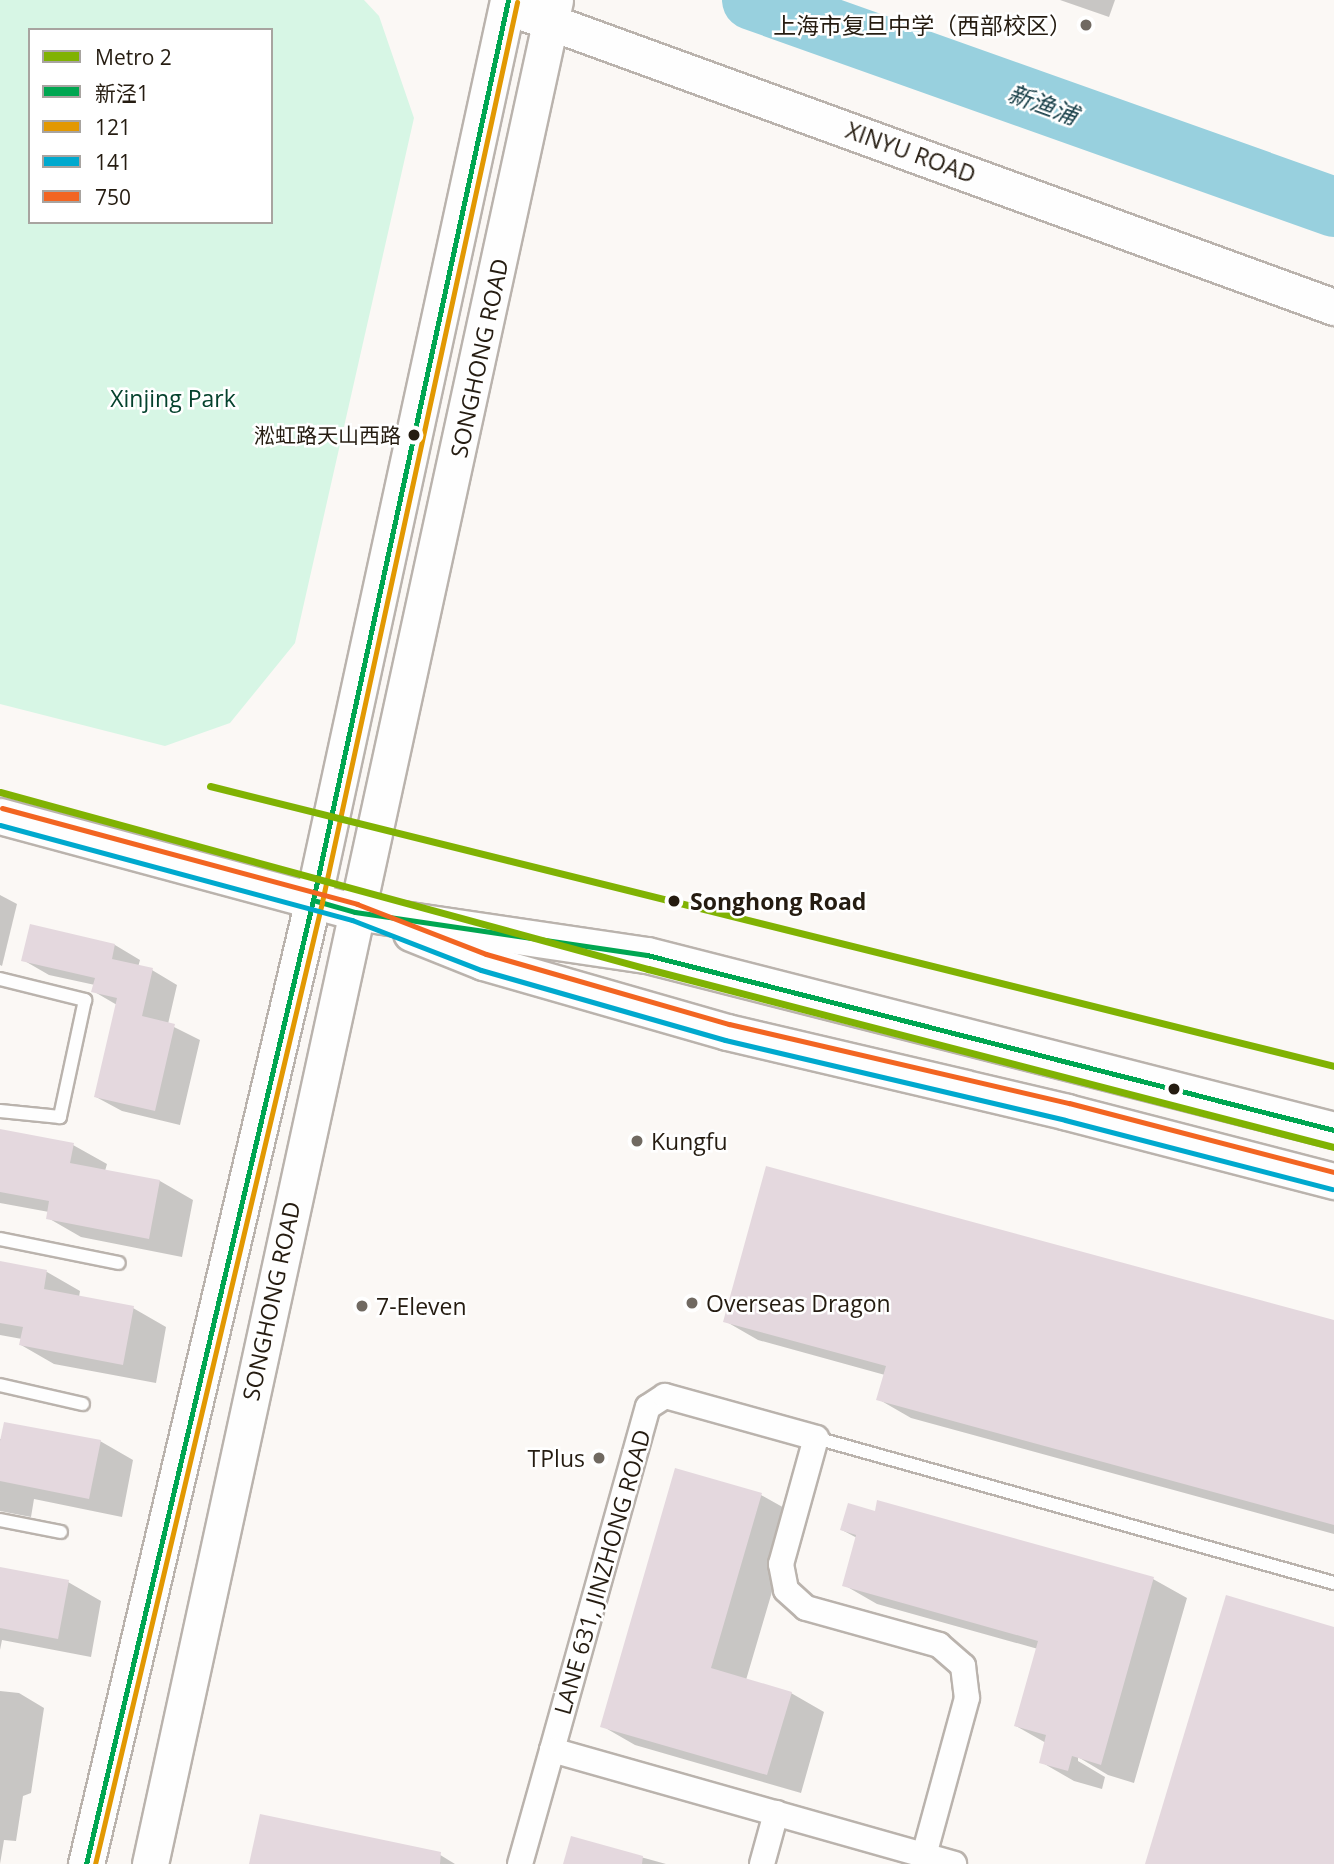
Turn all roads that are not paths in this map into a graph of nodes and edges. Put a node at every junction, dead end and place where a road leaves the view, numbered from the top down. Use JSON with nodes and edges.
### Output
{"nodes":[{"id":1,"x":501,"y":2,"type":"edge"},
{"id":2,"x":553,"y":11,"type":"edge"},
{"id":3,"x":1334,"y":307,"type":"edge"},
{"id":4,"x":0,"y":816,"type":"edge"},
{"id":5,"x":313,"y":900,"type":"junction"},
{"id":6,"x":355,"y":912,"type":"junction"},
{"id":7,"x":0,"y":979,"type":"edge"},
{"id":8,"x":0,"y":1111,"type":"edge"},
{"id":9,"x":1334,"y":1130,"type":"edge"},
{"id":10,"x":1334,"y":1181,"type":"edge"},
{"id":11,"x":0,"y":1239,"type":"edge"},
{"id":12,"x":119,"y":1263,"type":"dead end"},
{"id":13,"x":0,"y":1385,"type":"edge"},
{"id":14,"x":83,"y":1404,"type":"dead end"},
{"id":15,"x":816,"y":1438,"type":"junction"},
{"id":16,"x":0,"y":1520,"type":"edge"},
{"id":17,"x":61,"y":1532,"type":"dead end"},
{"id":18,"x":1334,"y":1583,"type":"edge"},
{"id":19,"x":552,"y":1750,"type":"junction"},
{"id":20,"x":776,"y":1813,"type":"junction"},
{"id":21,"x":924,"y":1855,"type":"junction"},
{"id":22,"x":86,"y":1864,"type":"edge"},
{"id":23,"x":150,"y":1864,"type":"edge"},
{"id":24,"x":520,"y":1864,"type":"edge"},
{"id":25,"x":762,"y":1864,"type":"edge"},
{"id":26,"x":954,"y":1864,"type":"edge"}],
"edges":[{"from":1,"to":2,"type":"main road","name":"XINYU ROAD"},
{"from":1,"to":5,"type":"main road","name":"SONGHONG ROAD"},
{"from":2,"to":3,"type":"main road","name":"XINYU ROAD"},
{"from":2,"to":6,"type":"main road","name":"SONGHONG ROAD"},
{"from":4,"to":5,"type":"main road"},
{"from":5,"to":6,"type":"main road"},
{"from":5,"to":22,"type":"main road","name":"SONGHONG ROAD"},
{"from":6,"to":9,"type":"main road"},
{"from":6,"to":10,"type":"main road"},
{"from":6,"to":23,"type":"main road","name":"SONGHONG ROAD"},
{"from":7,"to":8,"type":"lane"},
{"from":11,"to":12,"type":"lane"},
{"from":13,"to":14,"type":"lane"},
{"from":15,"to":18,"type":"lane"},
{"from":15,"to":19,"type":"street","name":"LANE 631, JINZHONG ROAD"},
{"from":15,"to":21,"type":"street"},
{"from":16,"to":17,"type":"lane"},
{"from":19,"to":20,"type":"street"},
{"from":19,"to":24,"type":"street","name":"LANE 631, JINZHONG ROAD"},
{"from":20,"to":21,"type":"street"},
{"from":20,"to":25,"type":"street"},
{"from":21,"to":26,"type":"street"}]}
